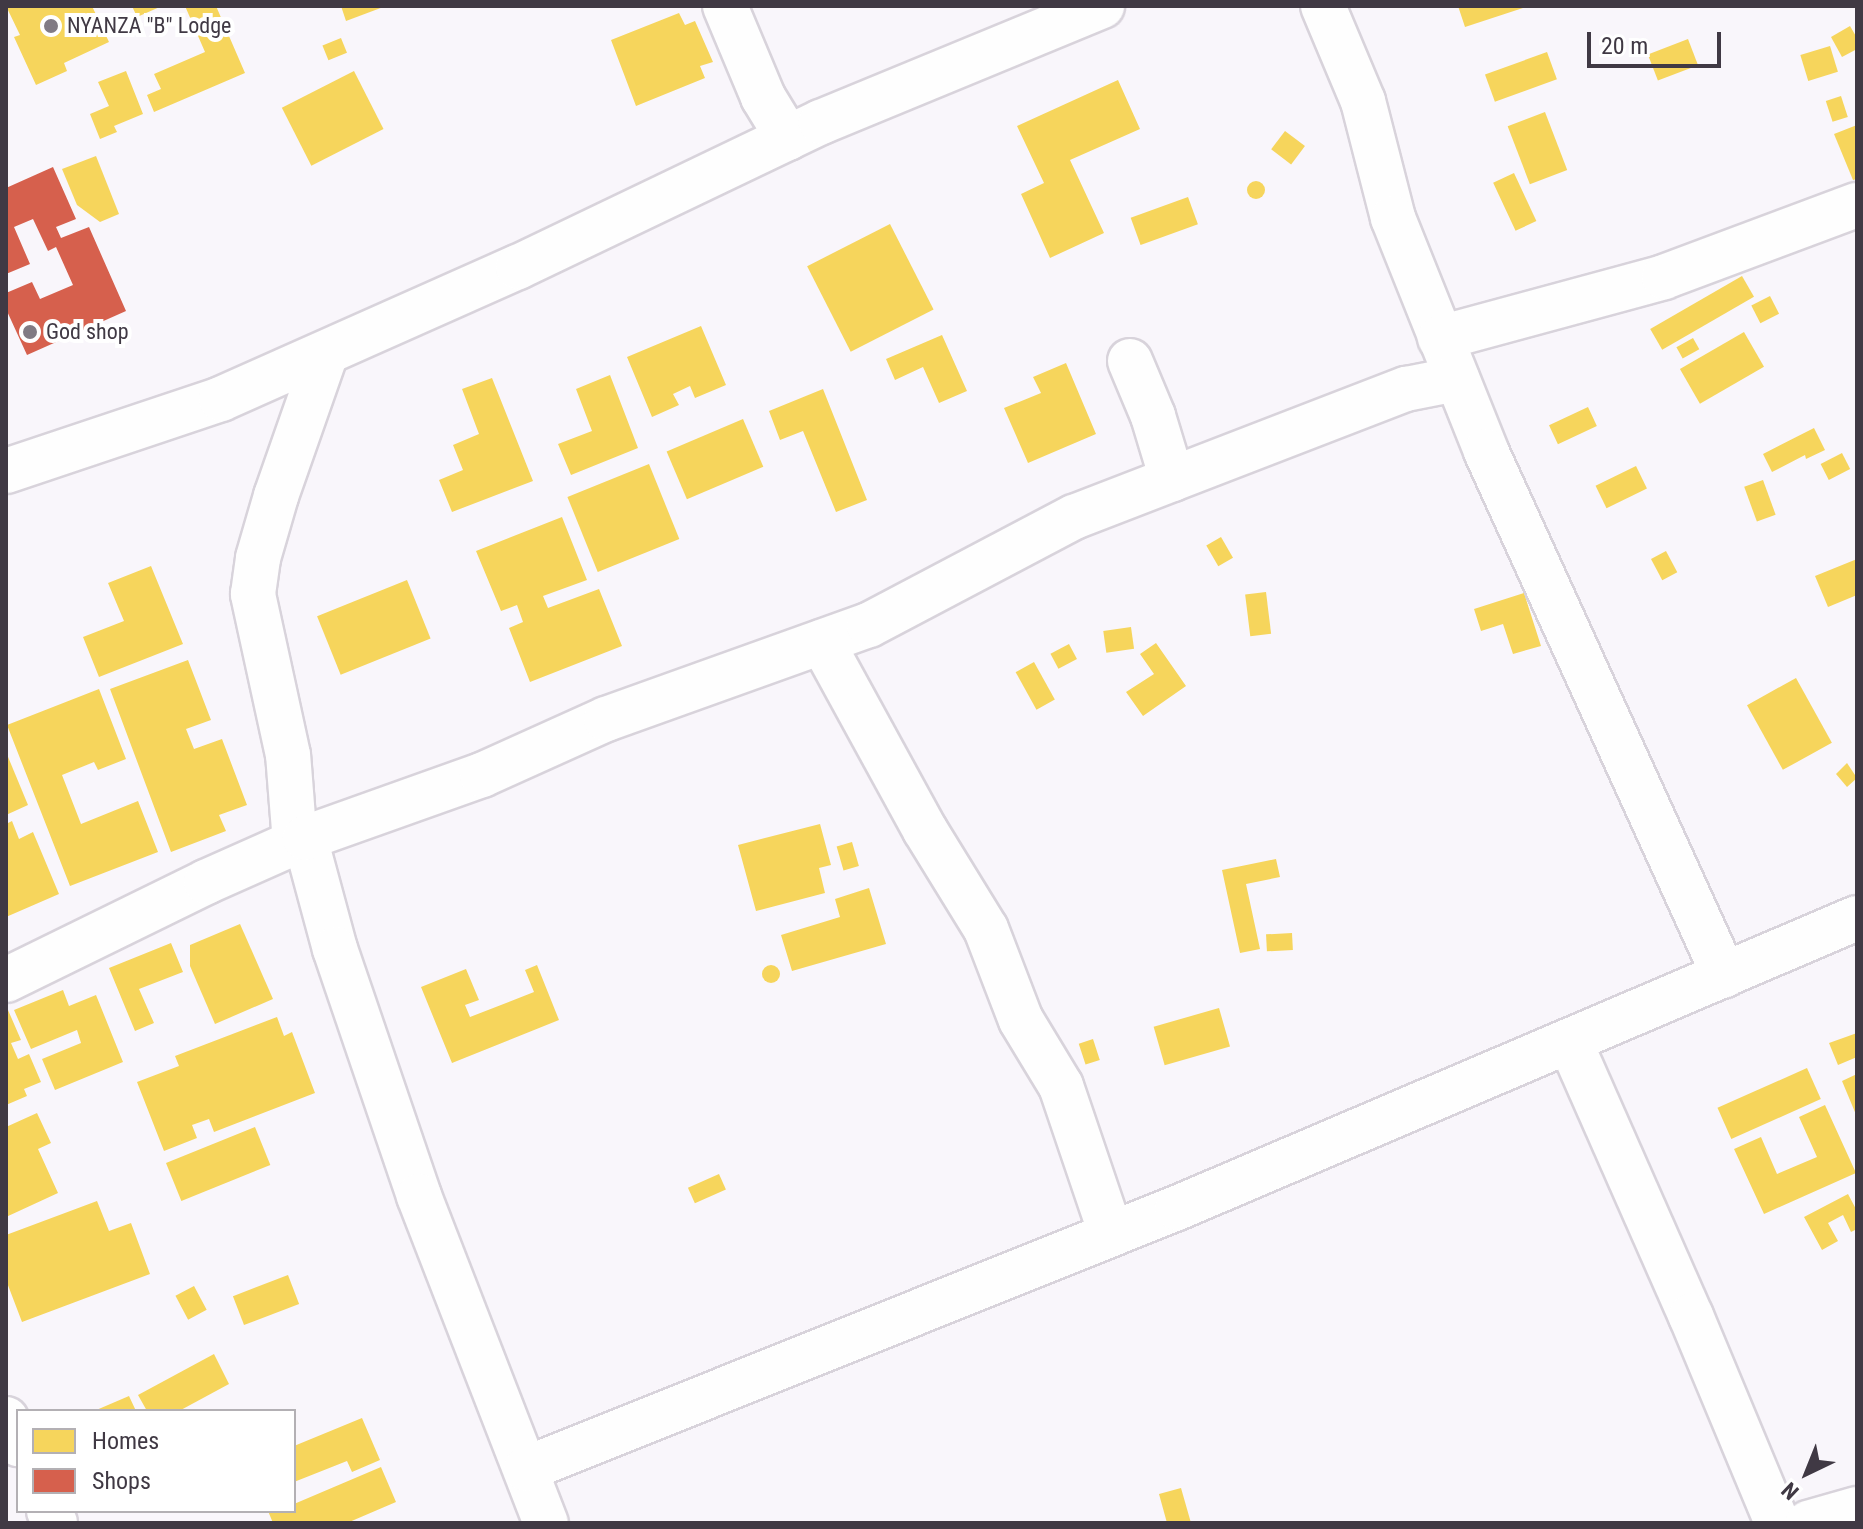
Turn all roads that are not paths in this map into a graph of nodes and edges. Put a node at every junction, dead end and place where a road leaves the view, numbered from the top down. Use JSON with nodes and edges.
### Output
{"nodes":[{"id":1,"x":725,"y":6,"type":"edge"},
{"id":2,"x":1102,"y":6,"type":"edge"},
{"id":3,"x":1323,"y":6,"type":"edge"},
{"id":4,"x":788,"y":138,"type":"junction"},
{"id":5,"x":1857,"y":205,"type":"edge"},
{"id":6,"x":1440,"y":338,"type":"junction"},
{"id":7,"x":326,"y":353,"type":"junction"},
{"id":8,"x":1130,"y":361,"type":"dead end"},
{"id":9,"x":1457,"y":379,"type":"junction"},
{"id":10,"x":6,"y":471,"type":"edge"},
{"id":11,"x":1172,"y":479,"type":"junction"},
{"id":12,"x":822,"y":642,"type":"junction"},
{"id":13,"x":300,"y":841,"type":"junction"},
{"id":14,"x":1857,"y":918,"type":"edge"},
{"id":15,"x":1724,"y":975,"type":"junction"},
{"id":16,"x":6,"y":980,"type":"edge"},
{"id":17,"x":1570,"y":1042,"type":"junction"},
{"id":18,"x":1111,"y":1234,"type":"junction"},
{"id":19,"x":6,"y":1419,"type":"edge"},
{"id":20,"x":16,"y":1440,"type":"edge"},
{"id":21,"x":526,"y":1469,"type":"junction"},
{"id":22,"x":1857,"y":1509,"type":"edge"},
{"id":23,"x":546,"y":1523,"type":"edge"},
{"id":24,"x":1777,"y":1523,"type":"edge"},
{"id":25,"x":1808,"y":1523,"type":"edge"}],
"edges":[{"from":1,"to":4,"type":"street"},
{"from":2,"to":4,"type":"street"},
{"from":3,"to":6,"type":"street"},
{"from":4,"to":7,"type":"street"},
{"from":5,"to":6,"type":"street"},
{"from":6,"to":9,"type":"street"},
{"from":7,"to":10,"type":"street"},
{"from":7,"to":13,"type":"street"},
{"from":8,"to":11,"type":"street"},
{"from":9,"to":11,"type":"street"},
{"from":9,"to":15,"type":"street"},
{"from":11,"to":12,"type":"street"},
{"from":12,"to":13,"type":"street"},
{"from":12,"to":18,"type":"street"},
{"from":13,"to":16,"type":"street"},
{"from":13,"to":21,"type":"street"},
{"from":14,"to":15,"type":"street"},
{"from":15,"to":17,"type":"street"},
{"from":17,"to":18,"type":"street"},
{"from":17,"to":24,"type":"street"},
{"from":18,"to":21,"type":"street"},
{"from":19,"to":20,"type":"street"},
{"from":21,"to":23,"type":"street"},
{"from":22,"to":25,"type":"street"}]}
